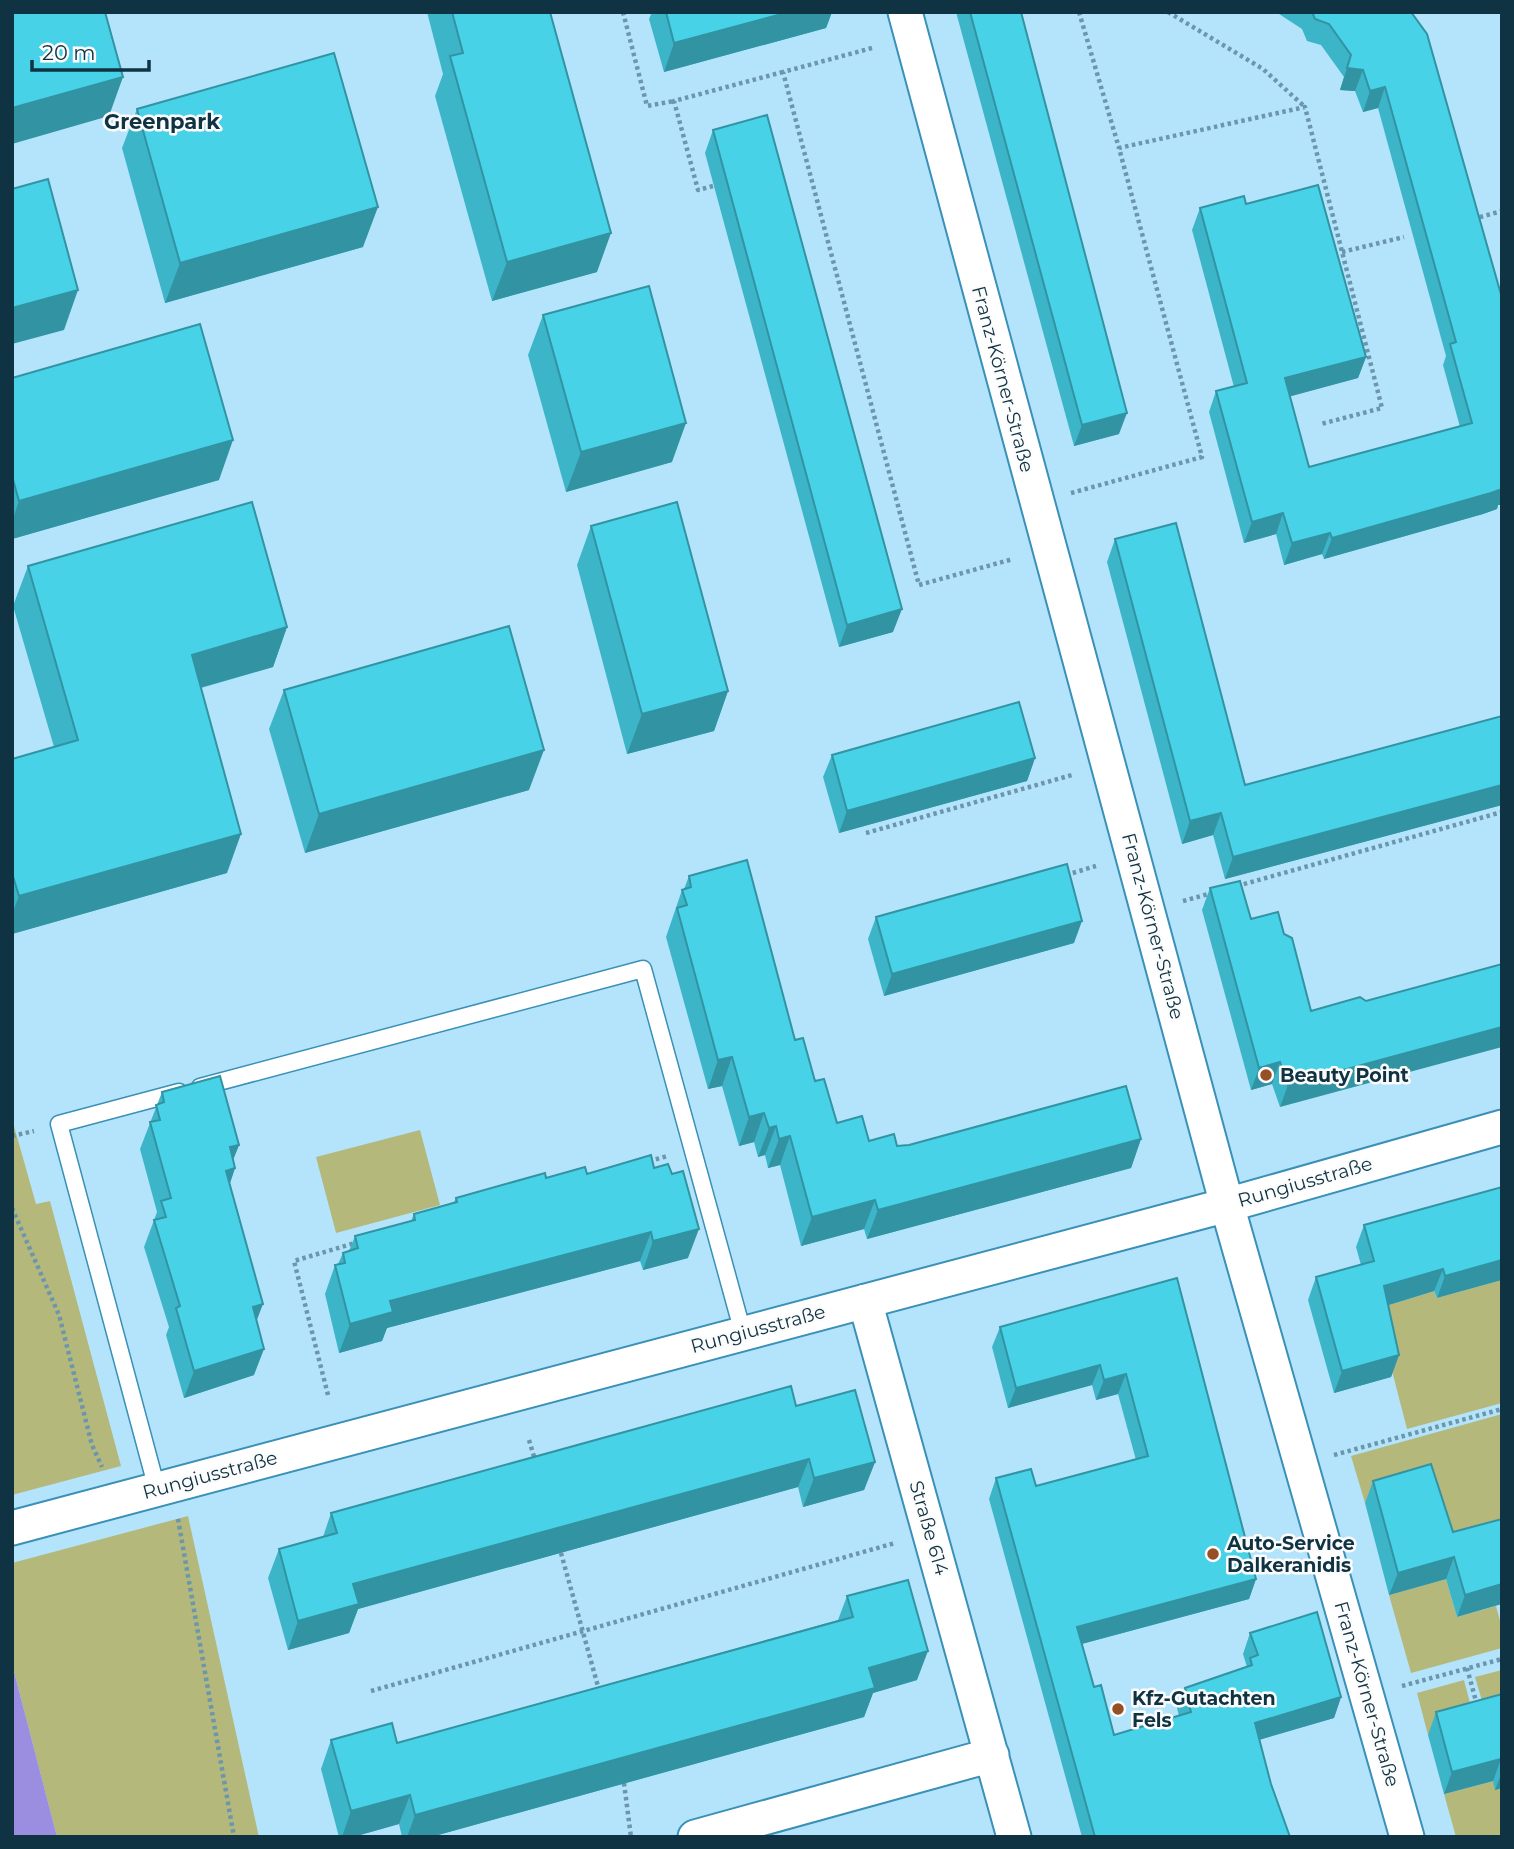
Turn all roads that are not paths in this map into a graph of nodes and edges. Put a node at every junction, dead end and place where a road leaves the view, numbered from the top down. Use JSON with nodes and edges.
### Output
{"nodes":[{"id":1,"x":905,"y":12,"type":"edge"},
{"id":2,"x":1502,"y":1126,"type":"edge"},
{"id":3,"x":1227,"y":1205,"type":"junction"},
{"id":4,"x":865,"y":1301,"type":"junction"},
{"id":5,"x":743,"y":1333,"type":"junction"},
{"id":6,"x":157,"y":1489,"type":"junction"},
{"id":7,"x":12,"y":1528,"type":"edge"},
{"id":8,"x":992,"y":1755,"type":"junction"},
{"id":9,"x":695,"y":1837,"type":"edge"},
{"id":10,"x":1014,"y":1837,"type":"edge"},
{"id":11,"x":1407,"y":1837,"type":"edge"}],
"edges":[{"from":1,"to":3,"type":"street","name":"Franz-Körner-Straße"},
{"from":2,"to":3,"type":"street","name":"Rungiusstraße"},
{"from":3,"to":4,"type":"street","name":"Rungiusstraße"},
{"from":3,"to":11,"type":"street","name":"Franz-Körner-Straße"},
{"from":4,"to":5,"type":"street","name":"Rungiusstraße"},
{"from":4,"to":8,"type":"street","name":"Straße 614"},
{"from":5,"to":6,"type":"street","name":"Rungiusstraße"},
{"from":5,"to":6,"type":"lane"},
{"from":6,"to":7,"type":"street","name":"Rungiusstraße"},
{"from":8,"to":9,"type":"street"},
{"from":8,"to":10,"type":"street","name":"Straße 614"}]}
